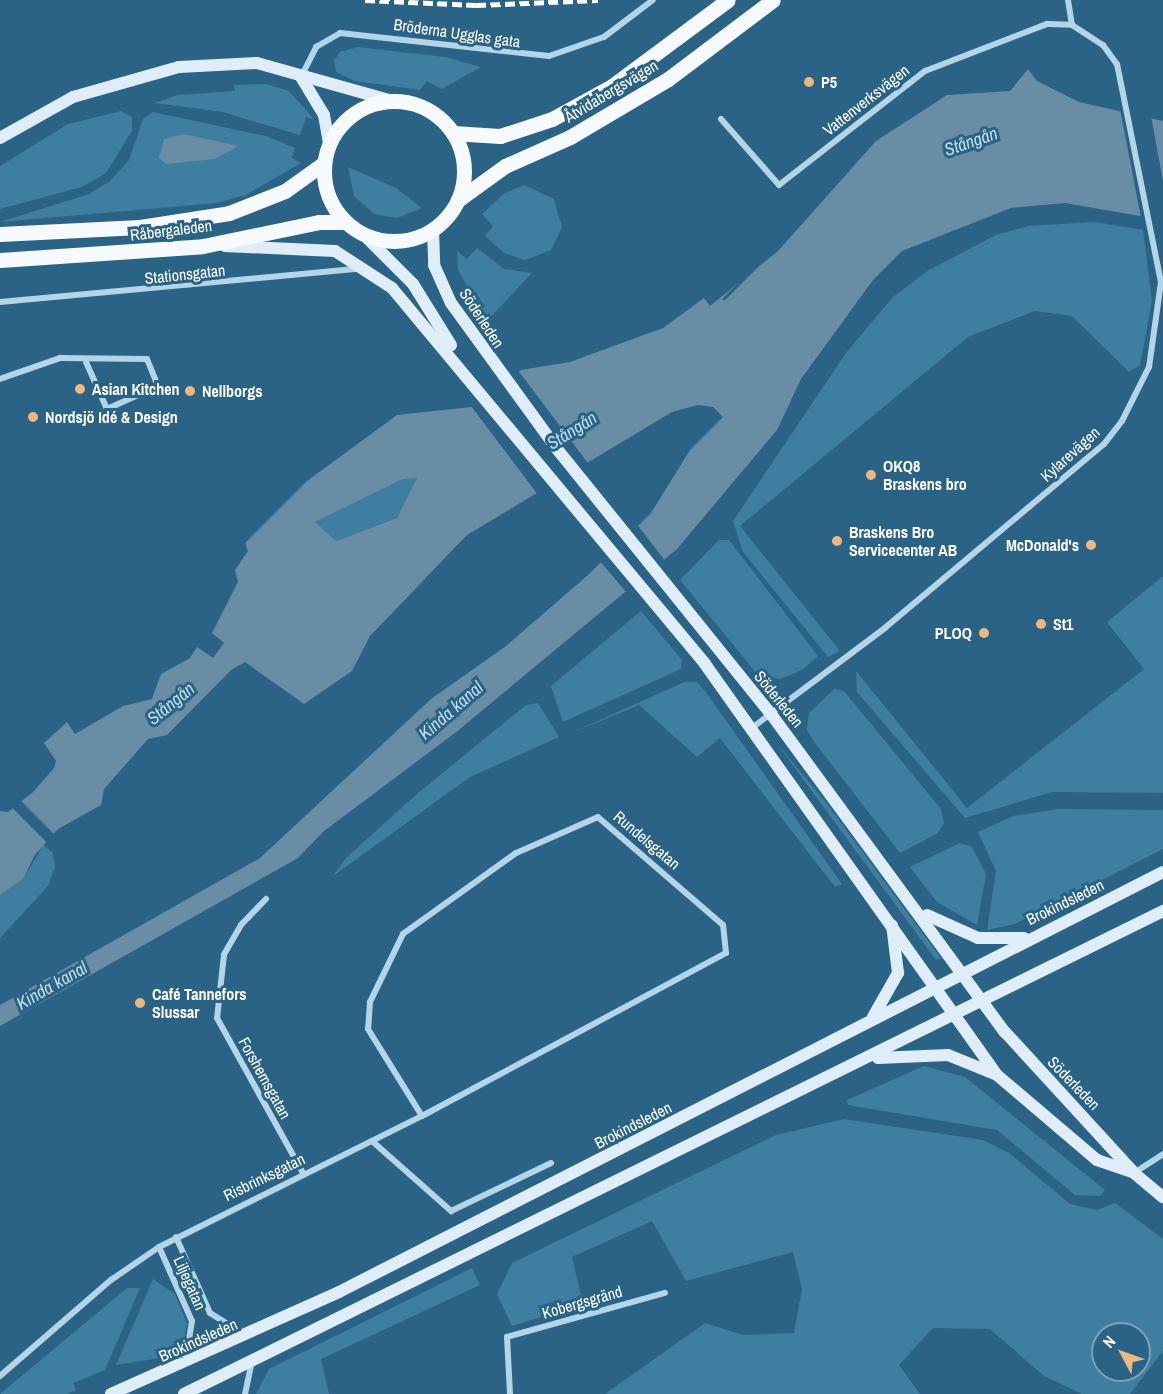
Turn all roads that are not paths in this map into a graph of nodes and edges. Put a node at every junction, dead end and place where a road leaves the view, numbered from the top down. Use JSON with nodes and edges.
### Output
{"nodes":[{"id":1,"x":653,"y":0,"type":"edge"},
{"id":2,"x":728,"y":0,"type":"edge"},
{"id":3,"x":773,"y":0,"type":"edge"},
{"id":4,"x":1068,"y":0,"type":"edge"},
{"id":5,"x":1072,"y":25,"type":"junction"},
{"id":6,"x":301,"y":77,"type":"junction"},
{"id":7,"x":392,"y":101,"type":"junction"},
{"id":8,"x":721,"y":119,"type":"dead end"},
{"id":9,"x":453,"y":133,"type":"junction"},
{"id":10,"x":0,"y":138,"type":"edge"},
{"id":11,"x":329,"y":144,"type":"junction"},
{"id":12,"x":324,"y":163,"type":"junction"},
{"id":13,"x":458,"y":200,"type":"junction"},
{"id":14,"x":345,"y":222,"type":"junction"},
{"id":15,"x":433,"y":230,"type":"junction"},
{"id":16,"x":0,"y":234,"type":"edge"},
{"id":17,"x":365,"y":236,"type":"junction"},
{"id":18,"x":202,"y":246,"type":"junction"},
{"id":19,"x":0,"y":260,"type":"edge"},
{"id":20,"x":372,"y":272,"type":"junction"},
{"id":21,"x":0,"y":302,"type":"edge"},
{"id":22,"x":86,"y":362,"type":"junction"},
{"id":23,"x":465,"y":370,"type":"junction"},
{"id":24,"x":0,"y":379,"type":"edge"},
{"id":25,"x":771,"y":714,"type":"junction"},
{"id":26,"x":753,"y":727,"type":"junction"},
{"id":27,"x":1163,"y":872,"type":"edge"},
{"id":28,"x":266,"y":899,"type":"dead end"},
{"id":29,"x":1163,"y":911,"type":"edge"},
{"id":30,"x":921,"y":912,"type":"junction"},
{"id":31,"x":892,"y":921,"type":"junction"},
{"id":32,"x":1031,"y":937,"type":"junction"},
{"id":33,"x":964,"y":973,"type":"junction"},
{"id":34,"x":936,"y":988,"type":"junction"},
{"id":35,"x":983,"y":1001,"type":"junction"},
{"id":36,"x":954,"y":1016,"type":"junction"},
{"id":37,"x":868,"y":1022,"type":"junction"},
{"id":38,"x":871,"y":1059,"type":"junction"},
{"id":39,"x":996,"y":1075,"type":"junction"},
{"id":40,"x":422,"y":1116,"type":"junction"},
{"id":41,"x":372,"y":1141,"type":"junction"},
{"id":42,"x":1163,"y":1154,"type":"edge"},
{"id":43,"x":551,"y":1163,"type":"dead end"},
{"id":44,"x":303,"y":1173,"type":"junction"},
{"id":45,"x":1134,"y":1173,"type":"junction"},
{"id":46,"x":1163,"y":1197,"type":"edge"},
{"id":47,"x":177,"y":1237,"type":"junction"},
{"id":48,"x":159,"y":1247,"type":"junction"},
{"id":49,"x":665,"y":1293,"type":"dead end"},
{"id":50,"x":247,"y":1336,"type":"junction"},
{"id":51,"x":184,"y":1365,"type":"junction"},
{"id":52,"x":251,"y":1365,"type":"junction"},
{"id":53,"x":0,"y":1376,"type":"edge"},
{"id":54,"x":111,"y":1394,"type":"edge"},
{"id":55,"x":184,"y":1394,"type":"edge"},
{"id":56,"x":244,"y":1394,"type":"edge"},
{"id":57,"x":510,"y":1394,"type":"edge"}],
"edges":[{"from":1,"to":6,"type":"street","name":"Bröderna Ugglas gata"},
{"from":2,"to":9,"type":"main road","name":"Åtvidabergsvägen"},
{"from":3,"to":13,"type":"main road","name":"Åtvidabergsvägen"},
{"from":4,"to":5,"type":"street"},
{"from":5,"to":8,"type":"street","name":"Vattenverksvägen"},
{"from":5,"to":25,"type":"street","name":"Kylarevägen"},
{"from":6,"to":7,"type":"main road"},
{"from":6,"to":10,"type":"main road"},
{"from":6,"to":11,"type":"main road"},
{"from":7,"to":9,"type":"main road"},
{"from":7,"to":11,"type":"main road"},
{"from":9,"to":13,"type":"main road"},
{"from":11,"to":12,"type":"main road"},
{"from":12,"to":14,"type":"main road"},
{"from":12,"to":16,"type":"main road","name":"Råbergaleden"},
{"from":13,"to":15,"type":"main road"},
{"from":14,"to":17,"type":"main road"},
{"from":14,"to":18,"type":"main road","name":"Råbergaleden"},
{"from":15,"to":17,"type":"main road"},
{"from":15,"to":25,"type":"main road","name":"Söderleden"},
{"from":17,"to":23,"type":"main road","name":"Söderleden"},
{"from":18,"to":19,"type":"main road","name":"Råbergaleden"},
{"from":18,"to":20,"type":"main road","name":"Söderleden"},
{"from":20,"to":21,"type":"street","name":"Stationsgatan"},
{"from":20,"to":23,"type":"main road","name":"Söderleden"},
{"from":22,"to":22,"type":"street"},
{"from":22,"to":24,"type":"street"},
{"from":23,"to":26,"type":"main road","name":"Söderleden"},
{"from":25,"to":26,"type":"street","name":"Kylarevägen"},
{"from":25,"to":30,"type":"main road","name":"Söderleden"},
{"from":26,"to":31,"type":"main road","name":"Söderleden"},
{"from":27,"to":32,"type":"main road","name":"Brokindsleden"},
{"from":28,"to":44,"type":"street","name":"Forshemsgatan"},
{"from":29,"to":35,"type":"main road"},
{"from":30,"to":32,"type":"main road"},
{"from":30,"to":33,"type":"main road","name":"Söderleden"},
{"from":31,"to":34,"type":"main road","name":"Söderleden"},
{"from":31,"to":37,"type":"main road"},
{"from":32,"to":33,"type":"main road","name":"Brokindsleden"},
{"from":33,"to":34,"type":"main road","name":"Brokindsleden"},
{"from":33,"to":35,"type":"main road","name":"Söderleden"},
{"from":34,"to":36,"type":"main road","name":"Söderleden"},
{"from":34,"to":37,"type":"main road","name":"Brokindsleden"},
{"from":35,"to":36,"type":"main road"},
{"from":35,"to":45,"type":"main road","name":"Söderleden"},
{"from":36,"to":38,"type":"main road"},
{"from":36,"to":39,"type":"main road","name":"Söderleden"},
{"from":37,"to":50,"type":"main road","name":"Brokindsleden"},
{"from":38,"to":39,"type":"main road"},
{"from":38,"to":52,"type":"main road"},
{"from":39,"to":45,"type":"main road","name":"Söderleden"},
{"from":40,"to":40,"type":"street","name":"Rundelsgatan"},
{"from":40,"to":41,"type":"street","name":"Rundelsgatan"},
{"from":41,"to":43,"type":"street"},
{"from":41,"to":44,"type":"street","name":"Risbrinksgatan"},
{"from":42,"to":45,"type":"street"},
{"from":44,"to":47,"type":"street","name":"Risbrinksgatan"},
{"from":45,"to":46,"type":"main road","name":"Söderleden"},
{"from":47,"to":48,"type":"street","name":"Risbrinksgatan"},
{"from":47,"to":50,"type":"street","name":"Liljegatan"},
{"from":48,"to":51,"type":"street","name":"Liljegatan"},
{"from":48,"to":53,"type":"street","name":"Risbrinksgatan"},
{"from":49,"to":57,"type":"street","name":"Kobergsgränd"},
{"from":50,"to":51,"type":"main road","name":"Brokindsleden"},
{"from":51,"to":54,"type":"main road","name":"Brokindsleden"},
{"from":52,"to":55,"type":"main road"},
{"from":52,"to":56,"type":"street"}]}
